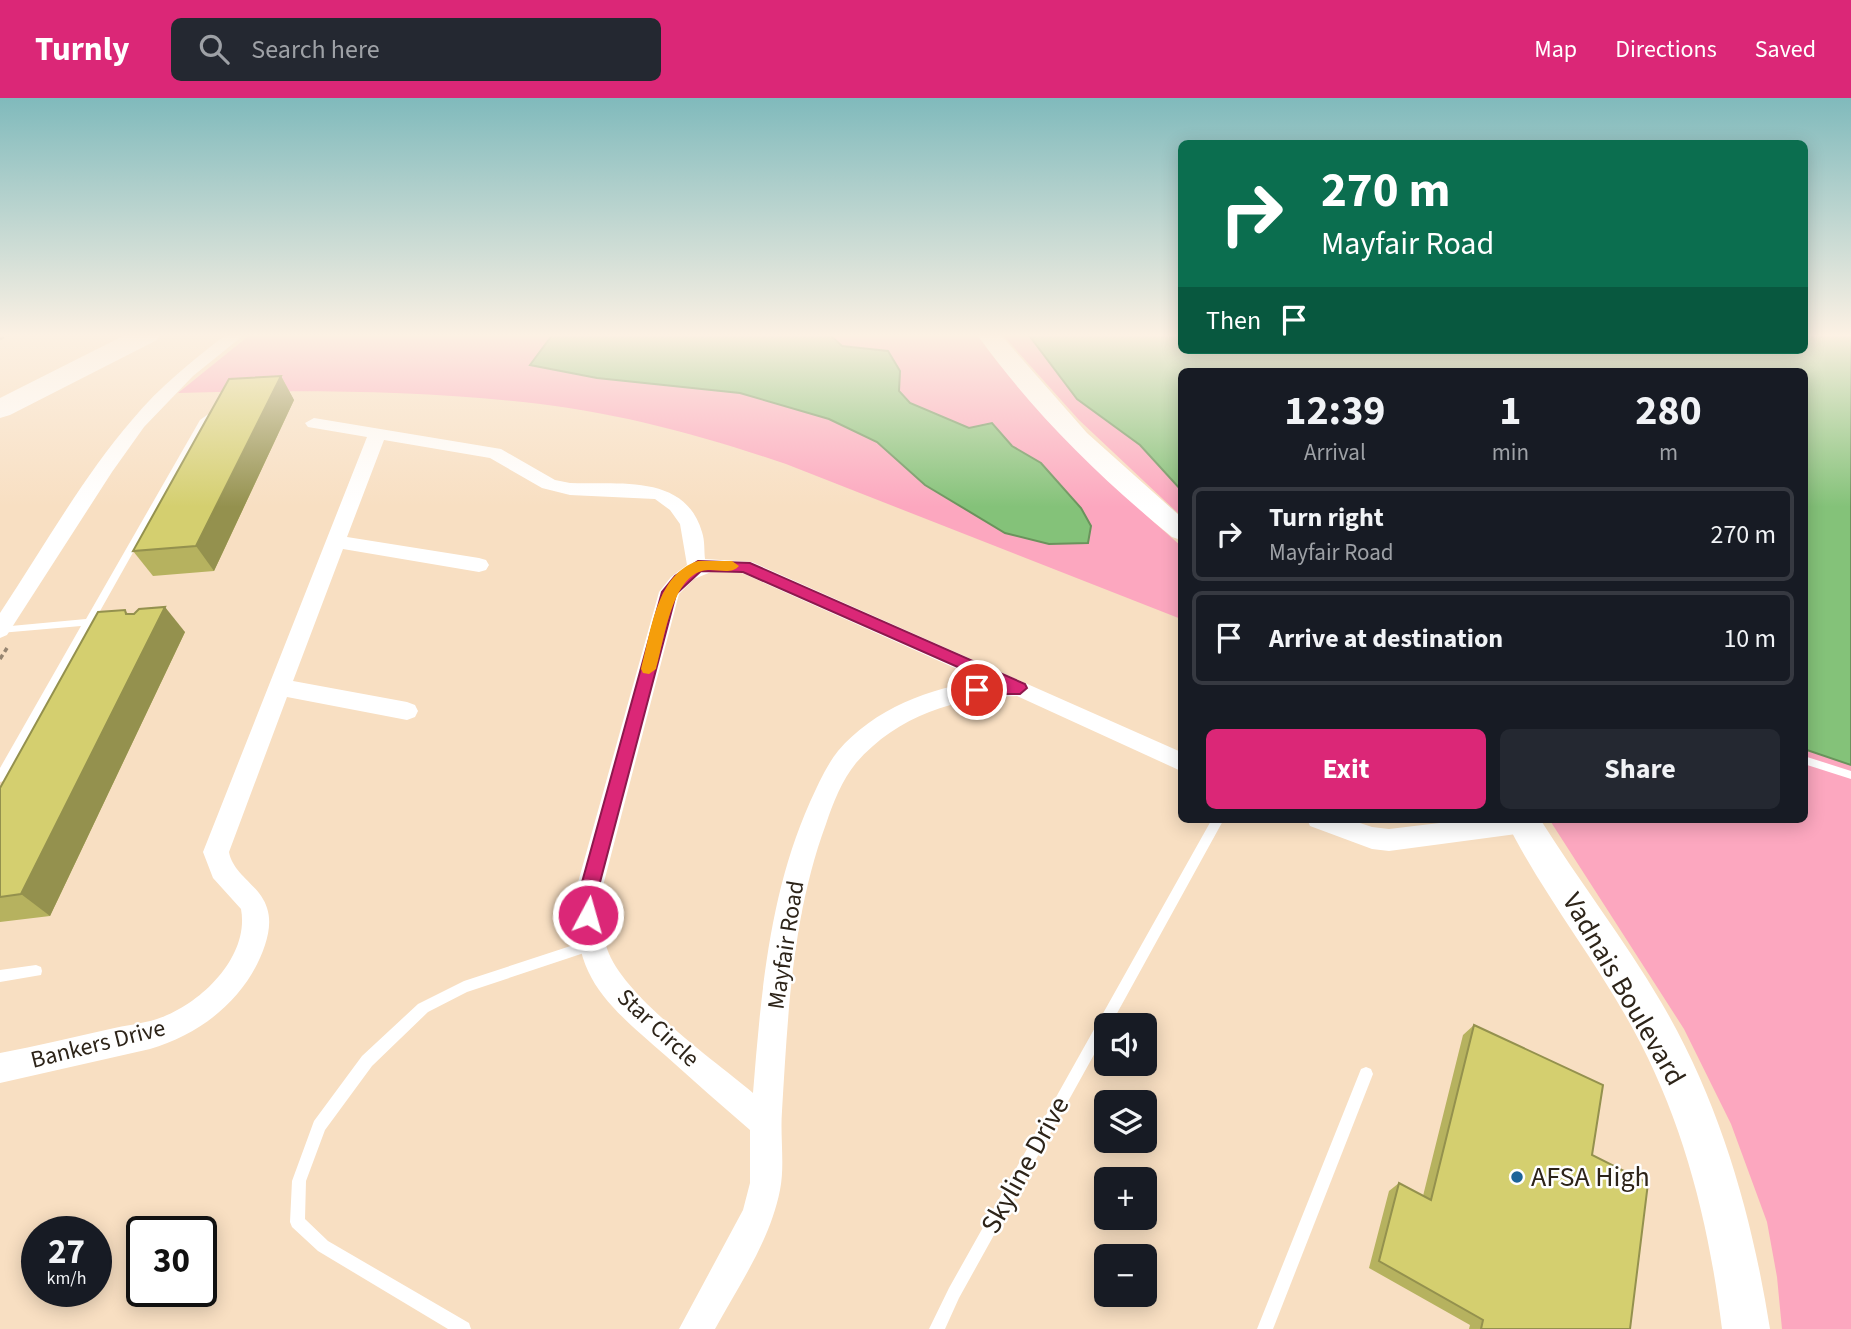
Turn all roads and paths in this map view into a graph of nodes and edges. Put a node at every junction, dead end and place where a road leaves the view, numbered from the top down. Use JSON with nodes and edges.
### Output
{"nodes":[{"id":1,"x":35,"y":391,"type":"edge"},
{"id":2,"x":169,"y":391,"type":"edge"},
{"id":3,"x":1037,"y":391,"type":"edge"},
{"id":4,"x":0,"y":409,"type":"edge"},
{"id":5,"x":227,"y":410,"type":"edge"},
{"id":6,"x":314,"y":423,"type":"dead end"},
{"id":7,"x":377,"y":435,"type":"junction"},
{"id":8,"x":1178,"y":528,"type":"edge"},
{"id":9,"x":336,"y":542,"type":"junction"},
{"id":10,"x":479,"y":565,"type":"dead end"},
{"id":11,"x":698,"y":566,"type":"junction"},
{"id":12,"x":101,"y":621,"type":"edge"},
{"id":13,"x":89,"y":622,"type":"junction"},
{"id":14,"x":0,"y":630,"type":"edge"},
{"id":15,"x":281,"y":687,"type":"junction"},
{"id":16,"x":1020,"y":688,"type":"junction"},
{"id":17,"x":407,"y":711,"type":"dead end"},
{"id":18,"x":1178,"y":761,"type":"edge"},
{"id":19,"x":1808,"y":761,"type":"edge"},
{"id":20,"x":1851,"y":775,"type":"edge"},
{"id":21,"x":0,"y":778,"type":"edge"},
{"id":22,"x":1216,"y":823,"type":"edge"},
{"id":23,"x":1330,"y":823,"type":"edge"},
{"id":24,"x":1508,"y":823,"type":"edge"},
{"id":25,"x":1524,"y":823,"type":"edge"},
{"id":26,"x":592,"y":944,"type":"junction"},
{"id":27,"x":36,"y":971,"type":"dead end"},
{"id":28,"x":0,"y":976,"type":"edge"},
{"id":29,"x":0,"y":1068,"type":"edge"},
{"id":30,"x":1366,"y":1074,"type":"dead end"},
{"id":31,"x":765,"y":1123,"type":"junction"},
{"id":32,"x":463,"y":1329,"type":"edge"},
{"id":33,"x":696,"y":1329,"type":"edge"},
{"id":34,"x":937,"y":1329,"type":"edge"},
{"id":35,"x":1265,"y":1329,"type":"edge"},
{"id":36,"x":1746,"y":1329,"type":"edge"}],
"edges":[{"from":1,"to":4,"type":"highway"},
{"from":2,"to":14,"type":"street"},
{"from":3,"to":8,"type":"street"},
{"from":5,"to":13,"type":"lane"},
{"from":6,"to":7,"type":"street"},
{"from":7,"to":9,"type":"street","name":"Bankers Drive"},
{"from":7,"to":11,"type":"street"},
{"from":9,"to":10,"type":"street"},
{"from":9,"to":15,"type":"street","name":"Bankers Drive"},
{"from":11,"to":16,"type":"street"},
{"from":11,"to":26,"type":"street","name":"Star Circle"},
{"from":12,"to":13,"type":"lane"},
{"from":13,"to":14,"type":"lane"},
{"from":13,"to":21,"type":"lane"},
{"from":15,"to":17,"type":"street"},
{"from":15,"to":29,"type":"street","name":"Bankers Drive"},
{"from":16,"to":18,"type":"street","name":"Mayfair Road"},
{"from":16,"to":31,"type":"street","name":"Mayfair Road"},
{"from":19,"to":20,"type":"lane"},
{"from":22,"to":34,"type":"lane","name":"Skyline Drive"},
{"from":23,"to":24,"type":"street"},
{"from":25,"to":36,"type":"street","name":"Vadnais Boulevard"},
{"from":26,"to":31,"type":"street","name":"Star Circle"},
{"from":26,"to":32,"type":"lane"},
{"from":27,"to":28,"type":"lane"},
{"from":30,"to":35,"type":"lane"},
{"from":31,"to":33,"type":"street","name":"Mayfair Road"}]}
